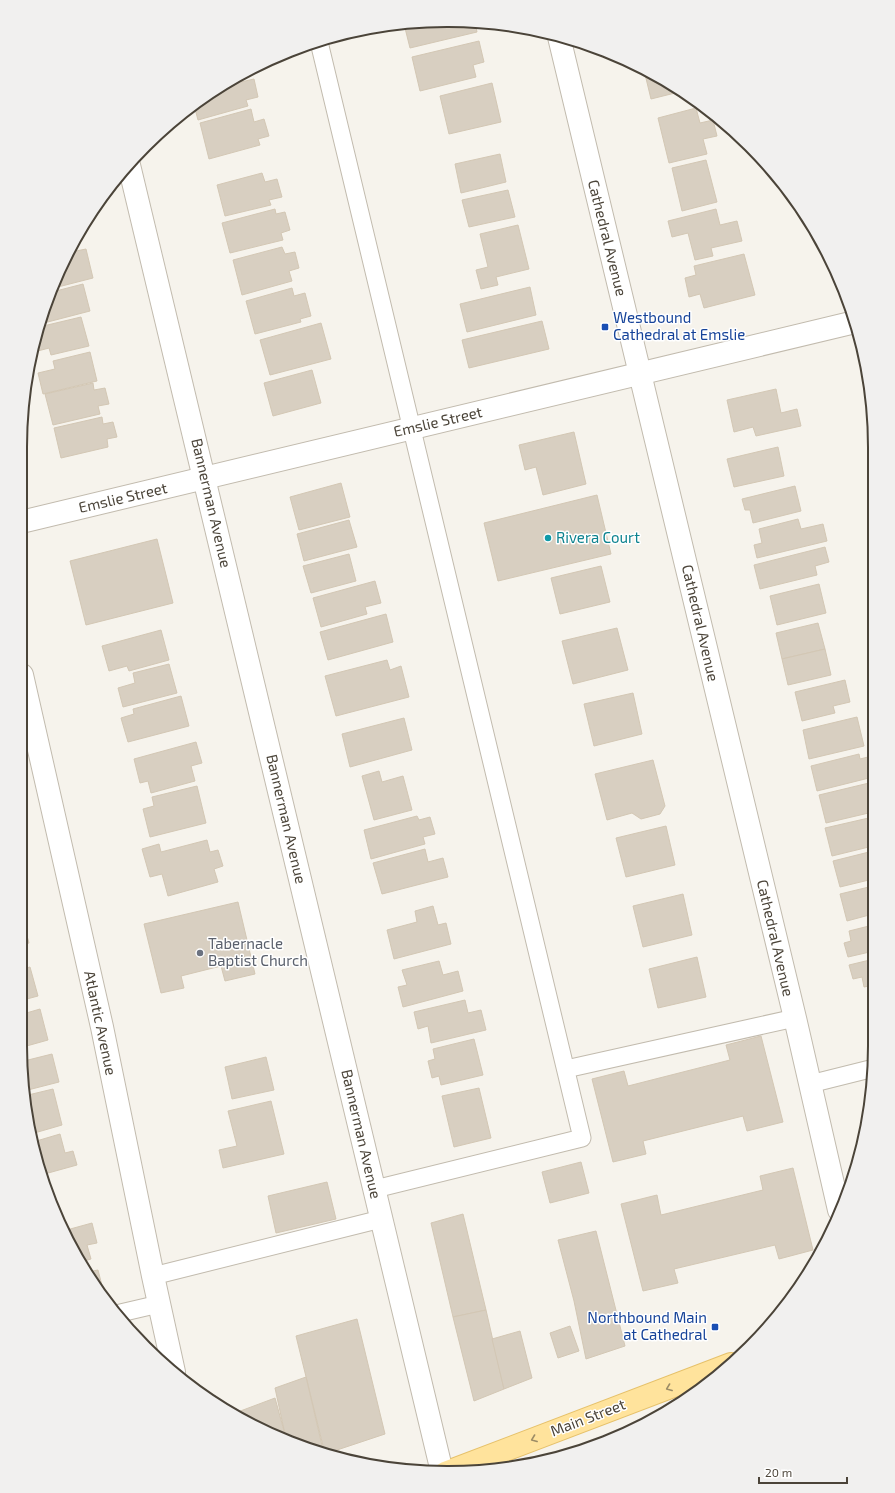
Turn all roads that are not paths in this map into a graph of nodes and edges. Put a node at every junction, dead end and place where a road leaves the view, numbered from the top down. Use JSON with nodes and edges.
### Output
{"nodes":[{"id":1,"x":560,"y":42,"type":"edge"},
{"id":2,"x":320,"y":47,"type":"edge"},
{"id":3,"x":130,"y":171,"type":"edge"},
{"id":4,"x":849,"y":323,"type":"edge"},
{"id":5,"x":640,"y":373,"type":"junction"},
{"id":6,"x":413,"y":428,"type":"junction"},
{"id":7,"x":205,"y":478,"type":"junction"},
{"id":8,"x":27,"y":521,"type":"edge"},
{"id":9,"x":27,"y":697,"type":"edge"},
{"id":10,"x":795,"y":1018,"type":"junction"},
{"id":11,"x":566,"y":1069,"type":"junction"},
{"id":12,"x":867,"y":1070,"type":"edge"},
{"id":13,"x":810,"y":1084,"type":"junction"},
{"id":14,"x":375,"y":1189,"type":"junction"},
{"id":15,"x":837,"y":1203,"type":"edge"},
{"id":16,"x":381,"y":1219,"type":"junction"},
{"id":17,"x":153,"y":1276,"type":"junction"},
{"id":18,"x":159,"y":1304,"type":"junction"},
{"id":19,"x":123,"y":1312,"type":"edge"},
{"id":20,"x":172,"y":1364,"type":"edge"},
{"id":21,"x":714,"y":1370,"type":"edge"},
{"id":22,"x":465,"y":1465,"type":"edge"},
{"id":23,"x":440,"y":1466,"type":"edge"}],
"edges":[{"from":1,"to":5,"type":"street","name":"Cathedral Avenue"},
{"from":2,"to":6,"type":"lane"},
{"from":3,"to":7,"type":"street","name":"Bannerman Avenue"},
{"from":4,"to":5,"type":"street","name":"Emslie Street"},
{"from":5,"to":6,"type":"street","name":"Emslie Street"},
{"from":5,"to":10,"type":"street","name":"Cathedral Avenue"},
{"from":6,"to":7,"type":"street","name":"Emslie Street"},
{"from":6,"to":11,"type":"lane"},
{"from":7,"to":8,"type":"street","name":"Emslie Street"},
{"from":7,"to":14,"type":"street","name":"Bannerman Avenue"},
{"from":9,"to":17,"type":"street","name":"Atlantic Avenue"},
{"from":10,"to":11,"type":"lane"},
{"from":10,"to":13,"type":"street","name":"Cathedral Avenue"},
{"from":11,"to":14,"type":"lane"},
{"from":12,"to":13,"type":"lane"},
{"from":13,"to":15,"type":"street","name":"Cathedral Avenue"},
{"from":14,"to":16,"type":"street","name":"Bannerman Avenue"},
{"from":16,"to":17,"type":"lane"},
{"from":16,"to":23,"type":"street","name":"Bannerman Avenue"},
{"from":17,"to":18,"type":"street","name":"Atlantic Avenue"},
{"from":18,"to":19,"type":"lane"},
{"from":18,"to":20,"type":"street","name":"Atlantic Avenue"},
{"from":21,"to":22,"type":"main road","name":"Main Street","one_way":true}]}
